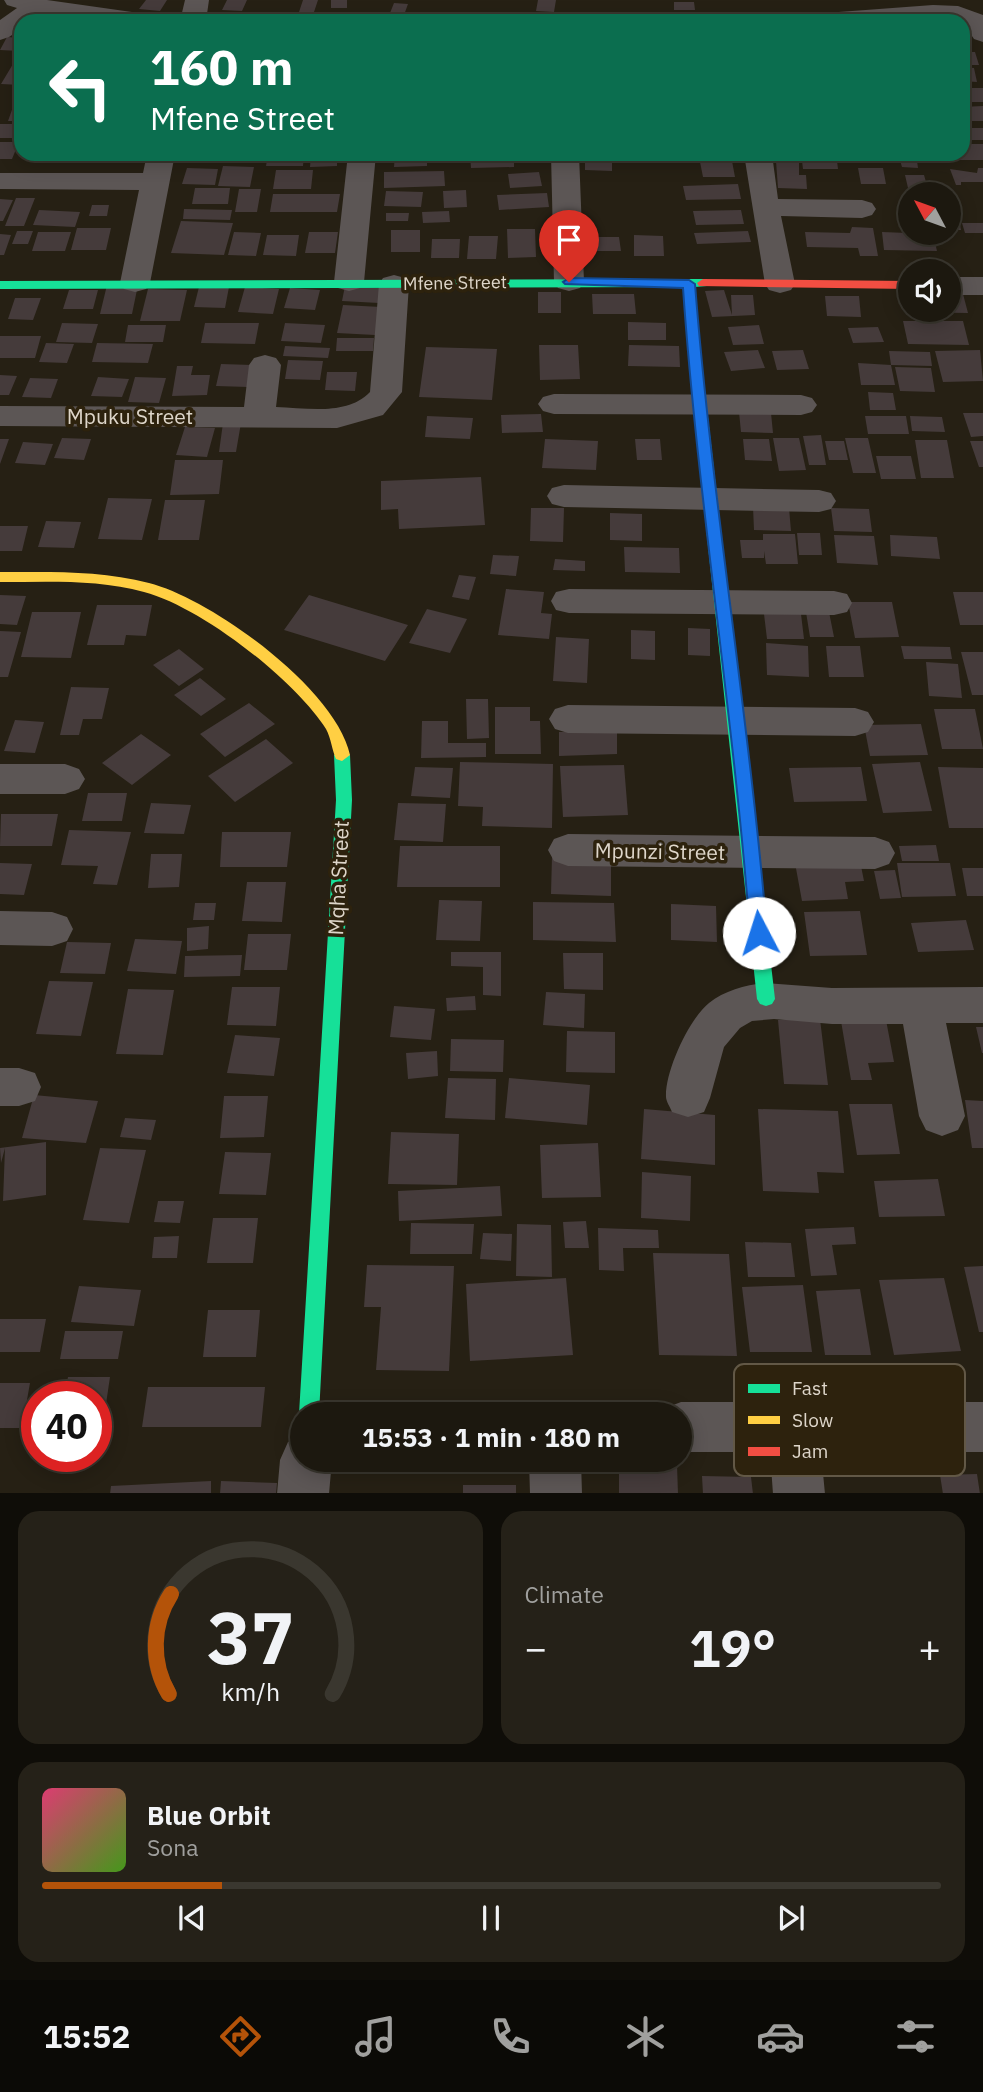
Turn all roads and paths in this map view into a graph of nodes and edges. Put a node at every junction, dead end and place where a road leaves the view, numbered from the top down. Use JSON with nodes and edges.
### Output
{"nodes":[{"id":1,"x":27,"y":3,"type":"edge"},
{"id":2,"x":95,"y":14,"type":"edge"},
{"id":3,"x":933,"y":14,"type":"edge"},
{"id":4,"x":952,"y":14,"type":"edge"},
{"id":5,"x":14,"y":17,"type":"edge"},
{"id":6,"x":970,"y":19,"type":"edge"},
{"id":7,"x":0,"y":32,"type":"edge"},
{"id":8,"x":983,"y":34,"type":"edge"},
{"id":9,"x":160,"y":161,"type":"edge"},
{"id":10,"x":361,"y":161,"type":"edge"},
{"id":11,"x":565,"y":161,"type":"edge"},
{"id":12,"x":759,"y":161,"type":"edge"},
{"id":13,"x":0,"y":181,"type":"edge"},
{"id":14,"x":155,"y":182,"type":"junction"},
{"id":15,"x":765,"y":207,"type":"junction"},
{"id":16,"x":862,"y":209,"type":"dead end"},
{"id":17,"x":349,"y":282,"type":"junction"},
{"id":18,"x":569,"y":282,"type":"junction"},
{"id":19,"x":135,"y":283,"type":"junction"},
{"id":20,"x":394,"y":284,"type":"junction"},
{"id":21,"x":689,"y":284,"type":"junction"},
{"id":22,"x":780,"y":284,"type":"junction"},
{"id":23,"x":0,"y":285,"type":"edge"},
{"id":24,"x":898,"y":285,"type":"edge"},
{"id":25,"x":961,"y":286,"type":"edge"},
{"id":26,"x":983,"y":286,"type":"edge"},
{"id":27,"x":265,"y":365,"type":"dead end"},
{"id":28,"x":554,"y":404,"type":"dead end"},
{"id":29,"x":698,"y":405,"type":"junction"},
{"id":30,"x":802,"y":405,"type":"dead end"},
{"id":31,"x":0,"y":416,"type":"edge"},
{"id":32,"x":259,"y":418,"type":"junction"},
{"id":33,"x":564,"y":496,"type":"dead end"},
{"id":34,"x":709,"y":497,"type":"junction"},
{"id":35,"x":819,"y":501,"type":"dead end"},
{"id":36,"x":0,"y":578,"type":"edge"},
{"id":37,"x":569,"y":601,"type":"dead end"},
{"id":38,"x":834,"y":603,"type":"dead end"},
{"id":39,"x":723,"y":604,"type":"junction"},
{"id":40,"x":568,"y":719,"type":"dead end"},
{"id":41,"x":736,"y":720,"type":"junction"},
{"id":42,"x":855,"y":722,"type":"dead end"},
{"id":43,"x":0,"y":779,"type":"edge"},
{"id":44,"x":65,"y":779,"type":"dead end"},
{"id":45,"x":568,"y":850,"type":"dead end"},
{"id":46,"x":752,"y":853,"type":"junction"},
{"id":47,"x":876,"y":853,"type":"dead end"},
{"id":48,"x":0,"y":928,"type":"edge"},
{"id":49,"x":52,"y":929,"type":"dead end"},
{"id":50,"x":766,"y":999,"type":"junction"},
{"id":51,"x":921,"y":1004,"type":"junction"},
{"id":52,"x":983,"y":1004,"type":"edge"},
{"id":53,"x":688,"y":1098,"type":"dead end"},
{"id":54,"x":942,"y":1116,"type":"dead end"},
{"id":55,"x":310,"y":1402,"type":"edge"},
{"id":56,"x":692,"y":1427,"type":"edge"},
{"id":57,"x":734,"y":1427,"type":"edge"},
{"id":58,"x":965,"y":1427,"type":"edge"},
{"id":59,"x":983,"y":1427,"type":"edge"},
{"id":60,"x":305,"y":1472,"type":"edge"},
{"id":61,"x":555,"y":1472,"type":"edge"},
{"id":62,"x":303,"y":1493,"type":"edge"},
{"id":63,"x":556,"y":1493,"type":"edge"}],
"edges":[{"from":1,"to":2,"type":"street"},
{"from":3,"to":4,"type":"street"},
{"from":5,"to":7,"type":"street"},
{"from":6,"to":8,"type":"street"},
{"from":9,"to":14,"type":"street"},
{"from":10,"to":17,"type":"street"},
{"from":11,"to":18,"type":"street"},
{"from":12,"to":15,"type":"street"},
{"from":13,"to":14,"type":"street"},
{"from":14,"to":19,"type":"street"},
{"from":15,"to":16,"type":"street"},
{"from":15,"to":22,"type":"street"},
{"from":17,"to":19,"type":"street","name":"Mfene Street"},
{"from":17,"to":20,"type":"street","name":"Mfene Street"},
{"from":18,"to":20,"type":"street","name":"Mfene Street"},
{"from":18,"to":21,"type":"street","name":"Mfene Street"},
{"from":19,"to":23,"type":"street","name":"Mfene Street"},
{"from":20,"to":32,"type":"street","name":"Mpuku Street"},
{"from":21,"to":22,"type":"street","name":"Mfene Street"},
{"from":21,"to":29,"type":"street","name":"Mpunzi Street"},
{"from":22,"to":24,"type":"street","name":"Mfene Street"},
{"from":25,"to":26,"type":"street"},
{"from":27,"to":32,"type":"street"},
{"from":28,"to":29,"type":"street"},
{"from":29,"to":30,"type":"street"},
{"from":29,"to":34,"type":"street","name":"Mpunzi Street"},
{"from":31,"to":32,"type":"street","name":"Mpuku Street"},
{"from":33,"to":34,"type":"street"},
{"from":34,"to":35,"type":"street"},
{"from":34,"to":39,"type":"street","name":"Mpunzi Street"},
{"from":36,"to":55,"type":"street","name":"Mqha Street"},
{"from":37,"to":39,"type":"street"},
{"from":38,"to":39,"type":"street"},
{"from":39,"to":41,"type":"street","name":"Mpunzi Street"},
{"from":40,"to":41,"type":"street"},
{"from":41,"to":42,"type":"street"},
{"from":41,"to":46,"type":"street","name":"Mpunzi Street"},
{"from":43,"to":44,"type":"street"},
{"from":45,"to":46,"type":"street","name":"Mpunzi Street"},
{"from":46,"to":47,"type":"street","name":"Mpunzi Street"},
{"from":46,"to":50,"type":"street","name":"Mpunzi Street"},
{"from":48,"to":49,"type":"street"},
{"from":50,"to":51,"type":"street"},
{"from":50,"to":53,"type":"street"},
{"from":51,"to":52,"type":"street"},
{"from":51,"to":54,"type":"street"},
{"from":56,"to":57,"type":"street"},
{"from":58,"to":59,"type":"street"},
{"from":60,"to":62,"type":"street"},
{"from":61,"to":63,"type":"street"}]}
